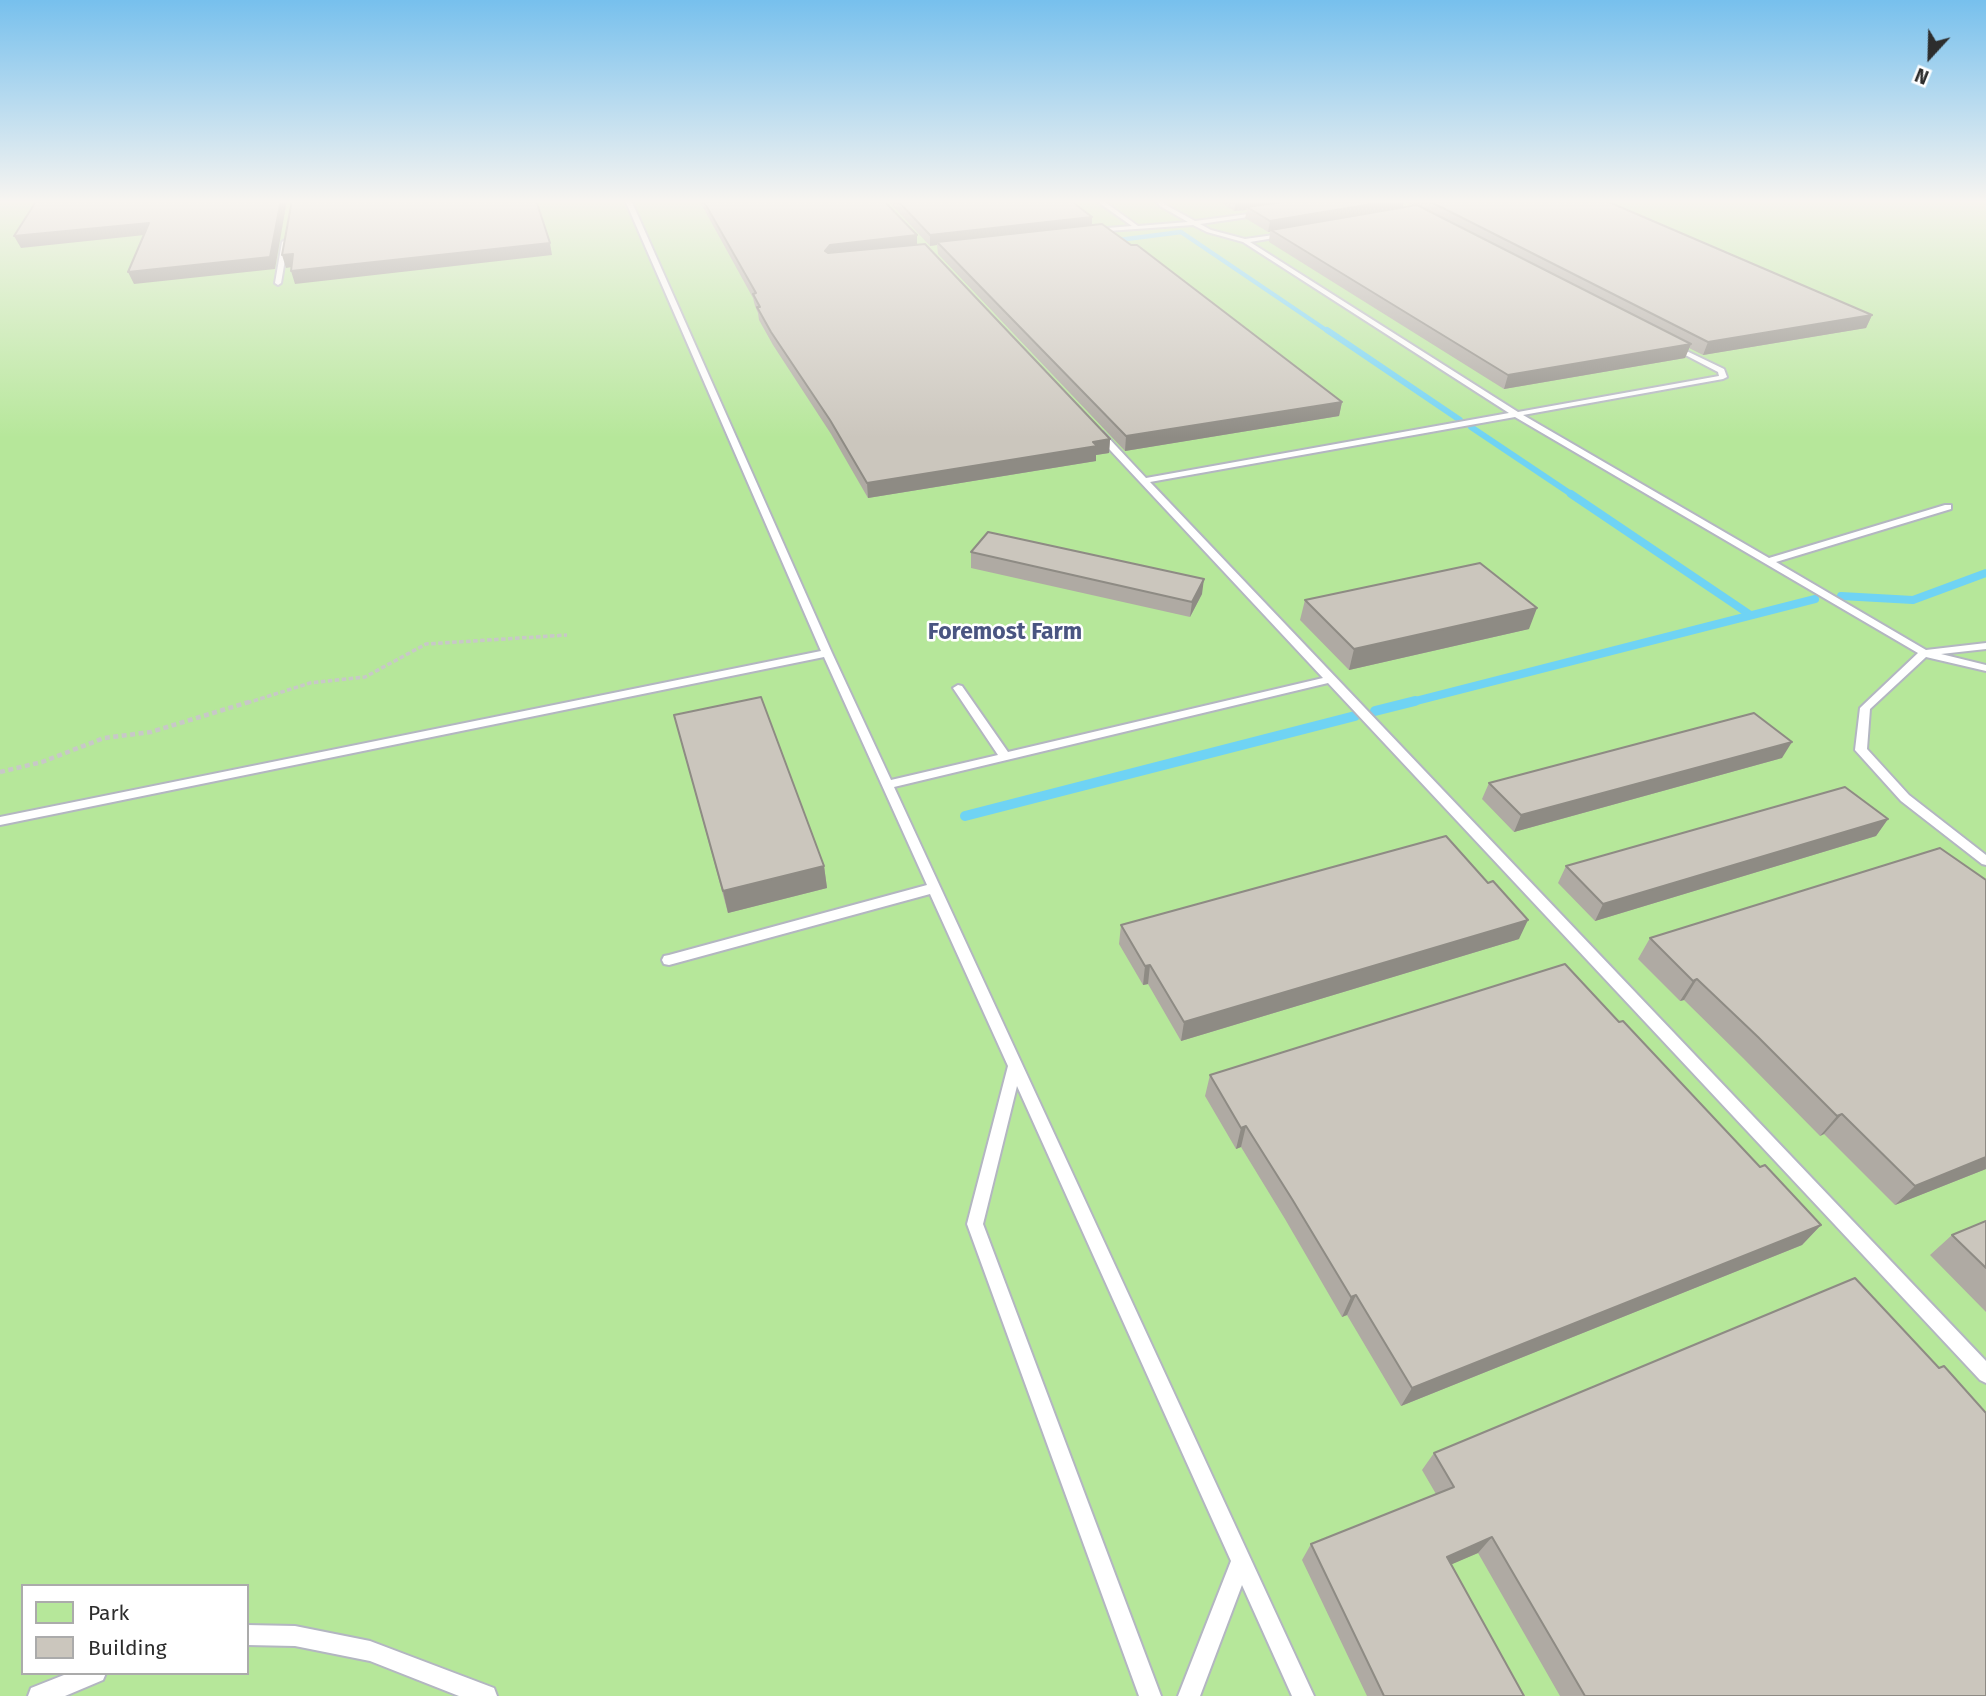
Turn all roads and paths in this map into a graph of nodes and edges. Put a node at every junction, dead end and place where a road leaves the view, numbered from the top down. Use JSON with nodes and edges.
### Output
{"nodes":[{"id":1,"x":279,"y":279,"type":"edge"},
{"id":2,"x":663,"y":279,"type":"edge"},
{"id":3,"x":1305,"y":279,"type":"edge"},
{"id":4,"x":278,"y":283,"type":"dead end"},
{"id":5,"x":1672,"y":346,"type":"edge"},
{"id":6,"x":1516,"y":414,"type":"junction"},
{"id":7,"x":1088,"y":421,"type":"edge"},
{"id":8,"x":1144,"y":481,"type":"junction"},
{"id":9,"x":1948,"y":507,"type":"dead end"},
{"id":10,"x":1770,"y":561,"type":"junction"},
{"id":11,"x":567,"y":635,"type":"dead end"},
{"id":12,"x":1986,"y":646,"type":"edge"},
{"id":13,"x":827,"y":653,"type":"junction"},
{"id":14,"x":1924,"y":653,"type":"junction"},
{"id":15,"x":1986,"y":668,"type":"edge"},
{"id":16,"x":1331,"y":679,"type":"junction"},
{"id":17,"x":958,"y":688,"type":"dead end"},
{"id":18,"x":1005,"y":756,"type":"junction"},
{"id":19,"x":0,"y":772,"type":"edge"},
{"id":20,"x":887,"y":785,"type":"junction"},
{"id":21,"x":0,"y":821,"type":"edge"},
{"id":22,"x":1986,"y":861,"type":"edge"},
{"id":23,"x":934,"y":888,"type":"junction"},
{"id":24,"x":669,"y":960,"type":"dead end"},
{"id":25,"x":1015,"y":1066,"type":"junction"},
{"id":26,"x":1986,"y":1374,"type":"edge"},
{"id":27,"x":1241,"y":1561,"type":"junction"},
{"id":28,"x":248,"y":1635,"type":"edge"},
{"id":29,"x":91,"y":1675,"type":"edge"},
{"id":30,"x":38,"y":1696,"type":"edge"},
{"id":31,"x":486,"y":1696,"type":"edge"},
{"id":32,"x":1150,"y":1696,"type":"edge"},
{"id":33,"x":1189,"y":1696,"type":"edge"},
{"id":34,"x":1303,"y":1696,"type":"edge"}],
"edges":[{"from":1,"to":4,"type":"lane"},
{"from":2,"to":13,"type":"lane"},
{"from":3,"to":6,"type":"lane"},
{"from":5,"to":6,"type":"lane"},
{"from":6,"to":8,"type":"lane"},
{"from":6,"to":10,"type":"lane"},
{"from":7,"to":8,"type":"lane"},
{"from":8,"to":16,"type":"lane"},
{"from":9,"to":10,"type":"lane"},
{"from":10,"to":14,"type":"lane"},
{"from":11,"to":19,"type":"path"},
{"from":12,"to":14,"type":"lane"},
{"from":13,"to":20,"type":"lane"},
{"from":13,"to":21,"type":"lane"},
{"from":14,"to":15,"type":"lane"},
{"from":14,"to":22,"type":"lane"},
{"from":16,"to":18,"type":"lane"},
{"from":16,"to":26,"type":"lane"},
{"from":17,"to":18,"type":"lane"},
{"from":18,"to":20,"type":"lane"},
{"from":20,"to":23,"type":"lane"},
{"from":23,"to":24,"type":"lane"},
{"from":23,"to":25,"type":"lane"},
{"from":25,"to":27,"type":"lane"},
{"from":25,"to":32,"type":"lane"},
{"from":27,"to":33,"type":"lane"},
{"from":27,"to":34,"type":"lane"},
{"from":28,"to":31,"type":"lane"},
{"from":29,"to":30,"type":"lane"}]}
